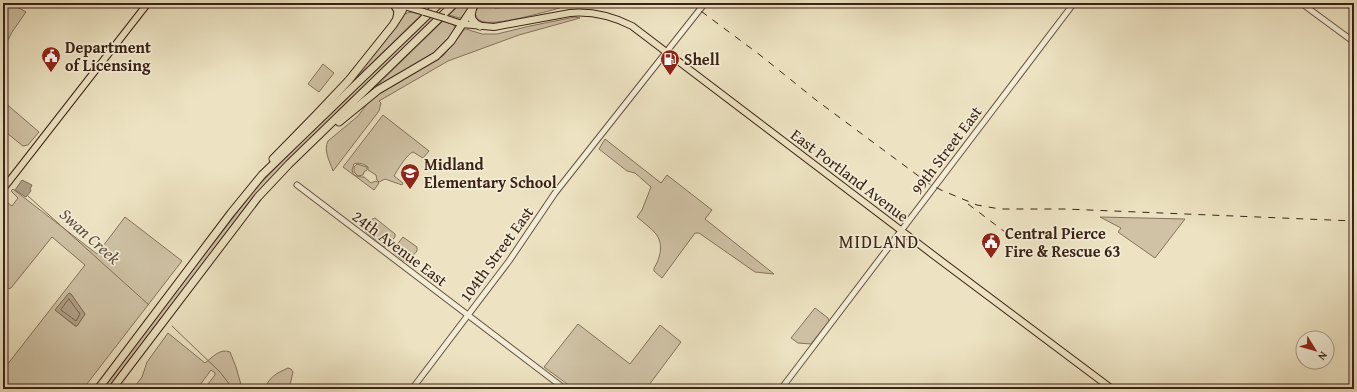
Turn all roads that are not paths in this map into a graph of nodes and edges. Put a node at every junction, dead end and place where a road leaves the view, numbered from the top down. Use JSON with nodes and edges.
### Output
{"nodes":[{"id":1,"x":148,"y":3,"type":"edge"},
{"id":2,"x":393,"y":3,"type":"edge"},
{"id":3,"x":440,"y":3,"type":"edge"},
{"id":4,"x":455,"y":3,"type":"edge"},
{"id":5,"x":705,"y":3,"type":"edge"},
{"id":6,"x":1074,"y":3,"type":"edge"},
{"id":7,"x":1301,"y":3,"type":"edge"},
{"id":8,"x":475,"y":4,"type":"edge"},
{"id":9,"x":404,"y":5,"type":"edge"},
{"id":10,"x":462,"y":24,"type":"junction"},
{"id":11,"x":393,"y":25,"type":"junction"},
{"id":12,"x":480,"y":26,"type":"junction"},
{"id":13,"x":1354,"y":42,"type":"edge"},
{"id":14,"x":666,"y":52,"type":"junction"},
{"id":15,"x":289,"y":164,"type":"junction"},
{"id":16,"x":297,"y":185,"type":"dead end"},
{"id":17,"x":3,"y":189,"type":"edge"},
{"id":18,"x":243,"y":198,"type":"junction"},
{"id":19,"x":902,"y":231,"type":"junction"},
{"id":20,"x":468,"y":316,"type":"junction"},
{"id":21,"x":98,"y":389,"type":"edge"},
{"id":22,"x":112,"y":389,"type":"edge"},
{"id":23,"x":412,"y":389,"type":"edge"},
{"id":24,"x":565,"y":389,"type":"edge"},
{"id":25,"x":781,"y":389,"type":"edge"},
{"id":26,"x":1112,"y":389,"type":"edge"}],
"edges":[{"from":1,"to":17,"type":"main road"},
{"from":2,"to":9,"type":"main road","name":"East Portland Avenue"},
{"from":2,"to":11,"type":"highway"},
{"from":3,"to":18,"type":"highway"},
{"from":4,"to":15,"type":"highway"},
{"from":5,"to":14,"type":"street","name":"104th Street East"},
{"from":6,"to":19,"type":"street","name":"99th Street East"},
{"from":7,"to":13,"type":"street"},
{"from":8,"to":10,"type":"highway"},
{"from":8,"to":12,"type":"highway"},
{"from":9,"to":10,"type":"main road","name":"East Portland Avenue","bridge":true},
{"from":9,"to":11,"type":"highway"},
{"from":10,"to":12,"type":"main road","name":"East Portland Avenue"},
{"from":10,"to":15,"type":"highway"},
{"from":11,"to":18,"type":"highway"},
{"from":12,"to":14,"type":"main road","name":"East Portland Avenue"},
{"from":14,"to":19,"type":"main road","name":"East Portland Avenue"},
{"from":14,"to":20,"type":"street","name":"104th Street East"},
{"from":15,"to":22,"type":"highway"},
{"from":16,"to":20,"type":"street","name":"24th Avenue East"},
{"from":18,"to":21,"type":"highway"},
{"from":19,"to":25,"type":"street","name":"99th Street East"},
{"from":19,"to":26,"type":"main road","name":"East Portland Avenue"},
{"from":20,"to":23,"type":"street","name":"104th Street East"},
{"from":20,"to":24,"type":"street","name":"24th Avenue East"}]}
